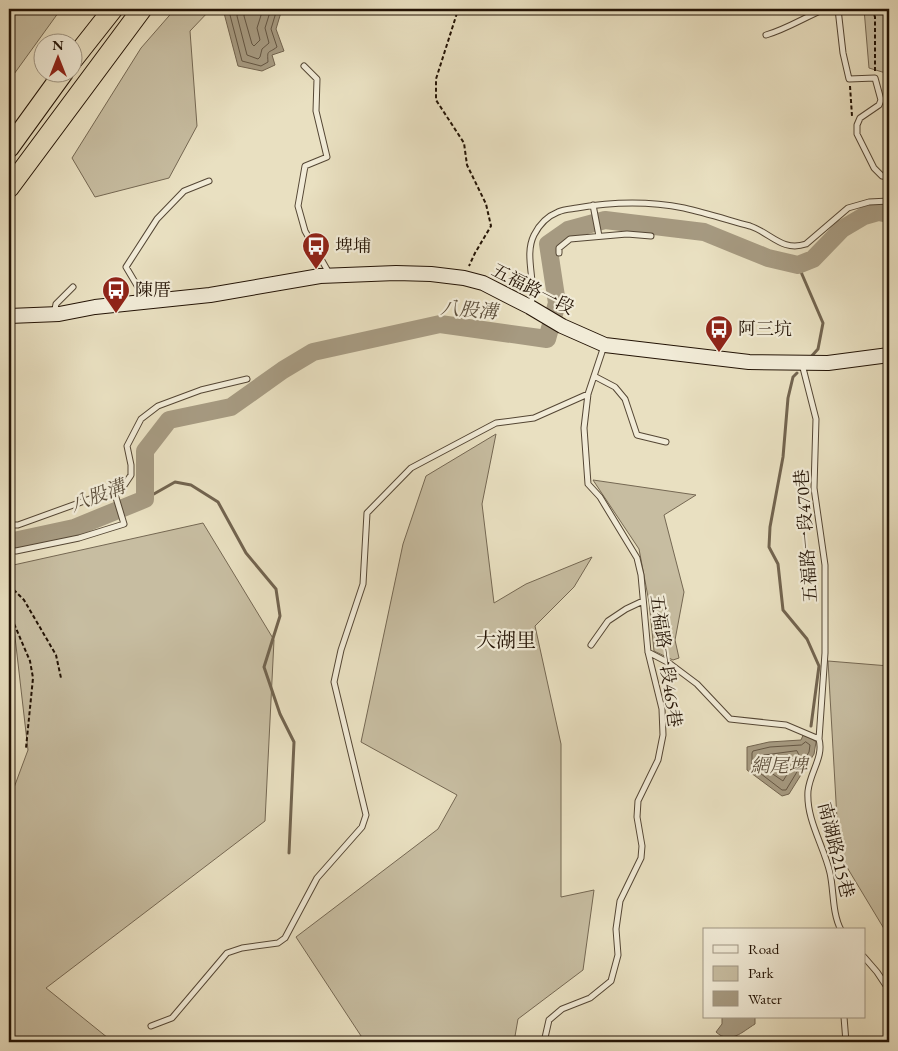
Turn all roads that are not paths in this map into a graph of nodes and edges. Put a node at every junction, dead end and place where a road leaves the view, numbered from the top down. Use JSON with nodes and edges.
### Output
{"nodes":[{"id":1,"x":113,"y":9,"type":"edge"},
{"id":2,"x":142,"y":9,"type":"edge"},
{"id":3,"x":825,"y":9,"type":"edge"},
{"id":4,"x":838,"y":9,"type":"edge"},
{"id":5,"x":766,"y":34,"type":"dead end"},
{"id":6,"x":82,"y":48,"type":"edge"},
{"id":7,"x":304,"y":66,"type":"dead end"},
{"id":8,"x":57,"y":82,"type":"edge"},
{"id":9,"x":9,"y":148,"type":"edge"},
{"id":10,"x":889,"y":177,"type":"edge"},
{"id":11,"x":209,"y":182,"type":"dead end"},
{"id":12,"x":9,"y":188,"type":"edge"},
{"id":13,"x":889,"y":201,"type":"edge"},
{"id":14,"x":593,"y":206,"type":"junction"},
{"id":15,"x":599,"y":236,"type":"junction"},
{"id":16,"x":651,"y":236,"type":"dead end"},
{"id":17,"x":558,"y":253,"type":"dead end"},
{"id":18,"x":331,"y":276,"type":"junction"},
{"id":19,"x":73,"y":287,"type":"dead end"},
{"id":20,"x":146,"y":302,"type":"junction"},
{"id":21,"x":530,"y":306,"type":"junction"},
{"id":22,"x":54,"y":314,"type":"junction"},
{"id":23,"x":9,"y":316,"type":"edge"},
{"id":24,"x":605,"y":345,"type":"junction"},
{"id":25,"x":889,"y":355,"type":"edge"},
{"id":26,"x":802,"y":363,"type":"junction"},
{"id":27,"x":594,"y":376,"type":"junction"},
{"id":28,"x":247,"y":379,"type":"dead end"},
{"id":29,"x":588,"y":394,"type":"junction"},
{"id":30,"x":666,"y":442,"type":"dead end"},
{"id":31,"x":114,"y":491,"type":"dead end"},
{"id":32,"x":9,"y":525,"type":"edge"},
{"id":33,"x":9,"y":550,"type":"edge"},
{"id":34,"x":643,"y":601,"type":"junction"},
{"id":35,"x":592,"y":645,"type":"dead end"},
{"id":36,"x":648,"y":652,"type":"junction"},
{"id":37,"x":819,"y":739,"type":"junction"},
{"id":38,"x":840,"y":928,"type":"edge"},
{"id":39,"x":866,"y":959,"type":"edge"},
{"id":40,"x":889,"y":990,"type":"edge"},
{"id":41,"x":844,"y":1018,"type":"edge"},
{"id":42,"x":151,"y":1026,"type":"dead end"},
{"id":43,"x":544,"y":1042,"type":"edge"},
{"id":44,"x":846,"y":1042,"type":"edge"}],
"edges":[{"from":1,"to":6,"type":"highway"},
{"from":2,"to":12,"type":"highway"},
{"from":3,"to":5,"type":"lane"},
{"from":4,"to":10,"type":"lane"},
{"from":7,"to":18,"type":"lane"},
{"from":8,"to":9,"type":"highway"},
{"from":11,"to":20,"type":"lane"},
{"from":13,"to":14,"type":"lane"},
{"from":14,"to":15,"type":"lane"},
{"from":14,"to":21,"type":"lane"},
{"from":15,"to":16,"type":"lane"},
{"from":15,"to":17,"type":"lane"},
{"from":18,"to":20,"type":"main road","name":"五福路一段"},
{"from":18,"to":21,"type":"main road","name":"五福路一段"},
{"from":19,"to":22,"type":"lane"},
{"from":20,"to":22,"type":"main road","name":"五福路一段"},
{"from":21,"to":24,"type":"main road","name":"五福路一段"},
{"from":22,"to":23,"type":"main road","name":"五福路一段"},
{"from":24,"to":26,"type":"main road","name":"五福路一段"},
{"from":24,"to":27,"type":"lane","name":"五福路一段465巷"},
{"from":25,"to":26,"type":"main road","name":"五福路一段"},
{"from":26,"to":37,"type":"lane","name":"五福路一段470巷"},
{"from":27,"to":29,"type":"lane","name":"五福路一段465巷"},
{"from":27,"to":30,"type":"lane"},
{"from":28,"to":32,"type":"lane"},
{"from":29,"to":34,"type":"lane","name":"五福路一段465巷"},
{"from":29,"to":42,"type":"lane"},
{"from":31,"to":33,"type":"lane"},
{"from":34,"to":35,"type":"lane"},
{"from":34,"to":36,"type":"lane","name":"五福路一段465巷"},
{"from":36,"to":37,"type":"lane"},
{"from":36,"to":43,"type":"lane","name":"五福路一段465巷"},
{"from":37,"to":38,"type":"lane","name":"南湖路215巷"},
{"from":39,"to":40,"type":"lane"},
{"from":41,"to":44,"type":"lane"}]}
